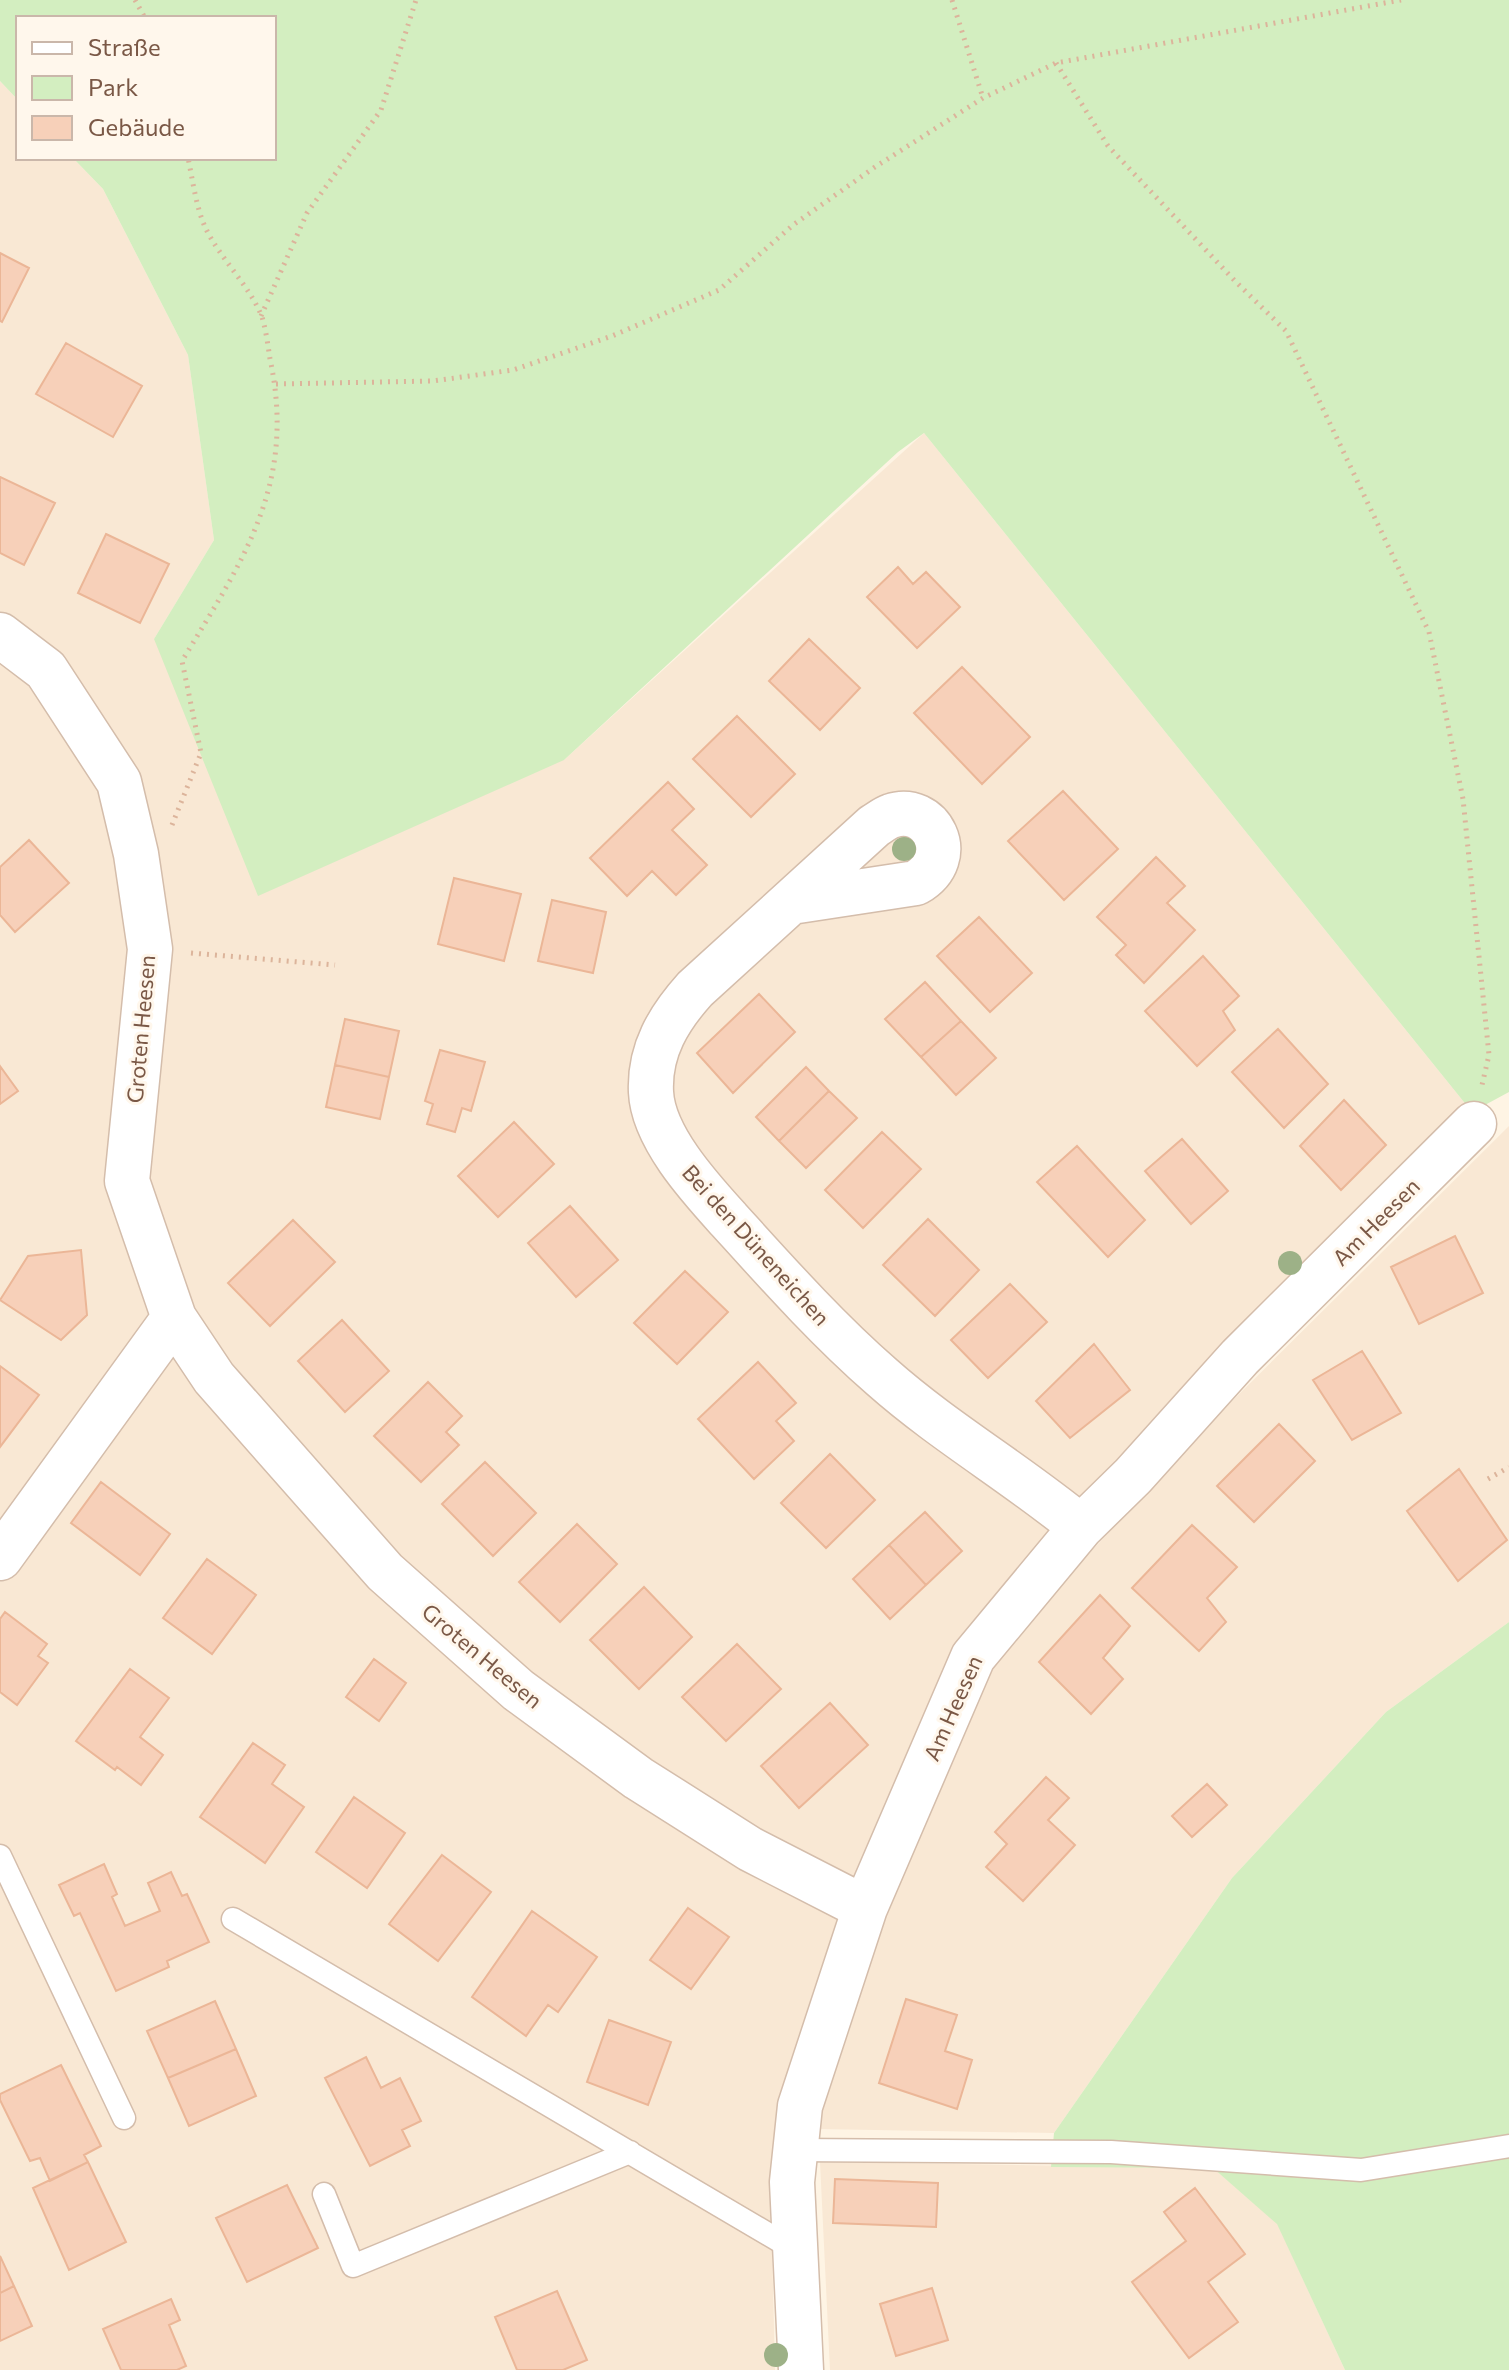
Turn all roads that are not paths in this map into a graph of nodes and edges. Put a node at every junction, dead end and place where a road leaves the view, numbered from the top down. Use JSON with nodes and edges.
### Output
{"nodes":[{"id":1,"x":0,"y":635,"type":"edge"},
{"id":2,"x":791,"y":902,"type":"dead end"},
{"id":3,"x":1474,"y":1124,"type":"road end"},
{"id":4,"x":174,"y":1318,"type":"junction"},
{"id":5,"x":1081,"y":1527,"type":"junction"},
{"id":6,"x":0,"y":1558,"type":"edge"},
{"id":7,"x":0,"y":1856,"type":"edge"},
{"id":8,"x":865,"y":1908,"type":"junction"},
{"id":9,"x":233,"y":1919,"type":"dead end"},
{"id":10,"x":124,"y":2118,"type":"dead end"},
{"id":11,"x":1509,"y":2146,"type":"edge"},
{"id":12,"x":794,"y":2150,"type":"junction"},
{"id":13,"x":630,"y":2152,"type":"junction"},
{"id":14,"x":324,"y":2194,"type":"dead end"},
{"id":15,"x":795,"y":2250,"type":"junction"},
{"id":16,"x":801,"y":2370,"type":"edge"}],
"edges":[{"from":1,"to":4,"type":"street","name":"Groten Heesen"},
{"from":2,"to":5,"type":"street","name":"Bei den Düneneichen"},
{"from":3,"to":5,"type":"street","name":"Am Heesen"},
{"from":4,"to":6,"type":"street"},
{"from":4,"to":8,"type":"street","name":"Groten Heesen"},
{"from":5,"to":8,"type":"street","name":"Am Heesen"},
{"from":7,"to":10,"type":"lane"},
{"from":8,"to":12,"type":"street","name":"Am Heesen"},
{"from":9,"to":13,"type":"lane"},
{"from":11,"to":12,"type":"lane"},
{"from":12,"to":15,"type":"street","name":"Am Heesen"},
{"from":13,"to":14,"type":"lane"},
{"from":13,"to":15,"type":"lane"},
{"from":15,"to":16,"type":"street","name":"Am Heesen"}]}
